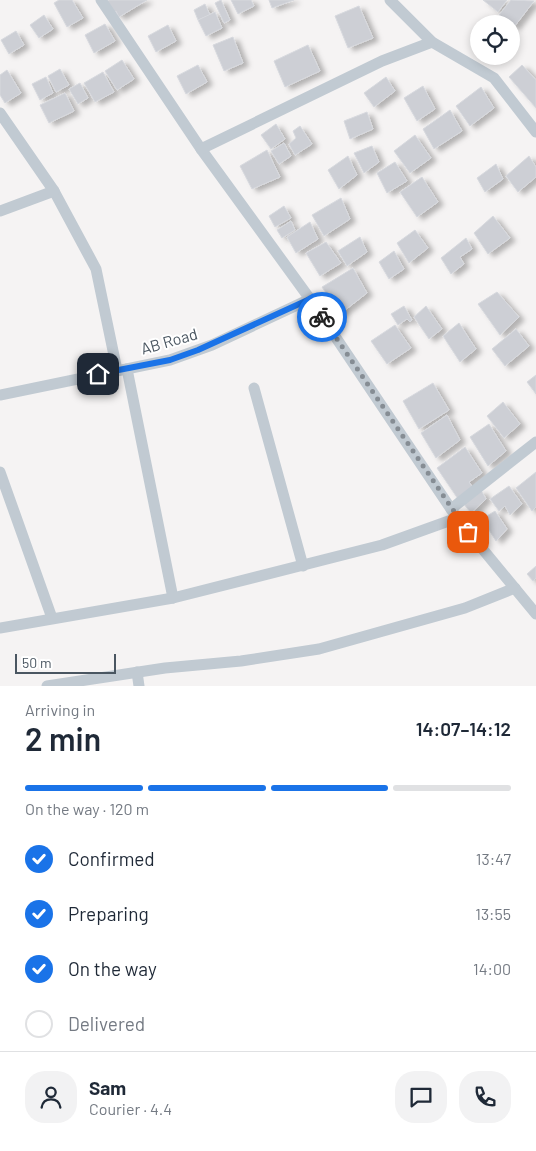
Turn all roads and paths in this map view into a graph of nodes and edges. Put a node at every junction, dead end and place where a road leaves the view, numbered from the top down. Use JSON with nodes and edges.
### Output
{"nodes":[{"id":1,"x":101,"y":0,"type":"edge"},
{"id":2,"x":390,"y":0,"type":"edge"},
{"id":3,"x":432,"y":42,"type":"junction"},
{"id":4,"x":0,"y":113,"type":"edge"},
{"id":5,"x":536,"y":132,"type":"edge"},
{"id":6,"x":201,"y":149,"type":"junction"},
{"id":7,"x":54,"y":191,"type":"junction"},
{"id":8,"x":0,"y":211,"type":"edge"},
{"id":9,"x":310,"y":299,"type":"junction"},
{"id":10,"x":122,"y":369,"type":"junction"},
{"id":11,"x":254,"y":388,"type":"dead end"},
{"id":12,"x":0,"y":395,"type":"edge"},
{"id":13,"x":536,"y":442,"type":"edge"},
{"id":14,"x":0,"y":472,"type":"edge"},
{"id":15,"x":454,"y":513,"type":"junction"},
{"id":16,"x":303,"y":566,"type":"junction"},
{"id":17,"x":515,"y":588,"type":"junction"},
{"id":18,"x":173,"y":598,"type":"junction"},
{"id":19,"x":536,"y":614,"type":"edge"},
{"id":20,"x":52,"y":618,"type":"junction"},
{"id":21,"x":0,"y":628,"type":"edge"},
{"id":22,"x":137,"y":672,"type":"junction"},
{"id":23,"x":47,"y":686,"type":"edge"},
{"id":24,"x":139,"y":686,"type":"edge"}],
"edges":[{"from":1,"to":6,"type":"street"},
{"from":2,"to":3,"type":"street"},
{"from":3,"to":5,"type":"street"},
{"from":3,"to":6,"type":"street"},
{"from":4,"to":7,"type":"street"},
{"from":6,"to":9,"type":"street"},
{"from":7,"to":8,"type":"street"},
{"from":7,"to":10,"type":"street"},
{"from":9,"to":10,"type":"street","name":"AB Road"},
{"from":9,"to":15,"type":"street"},
{"from":10,"to":12,"type":"street","name":"AB Road"},
{"from":10,"to":18,"type":"street"},
{"from":11,"to":16,"type":"street"},
{"from":13,"to":15,"type":"street"},
{"from":14,"to":20,"type":"street"},
{"from":15,"to":16,"type":"street"},
{"from":15,"to":17,"type":"street"},
{"from":16,"to":18,"type":"street"},
{"from":17,"to":19,"type":"street"},
{"from":17,"to":22,"type":"street"},
{"from":18,"to":20,"type":"street"},
{"from":20,"to":21,"type":"street"},
{"from":22,"to":23,"type":"street"},
{"from":22,"to":24,"type":"street"}]}
